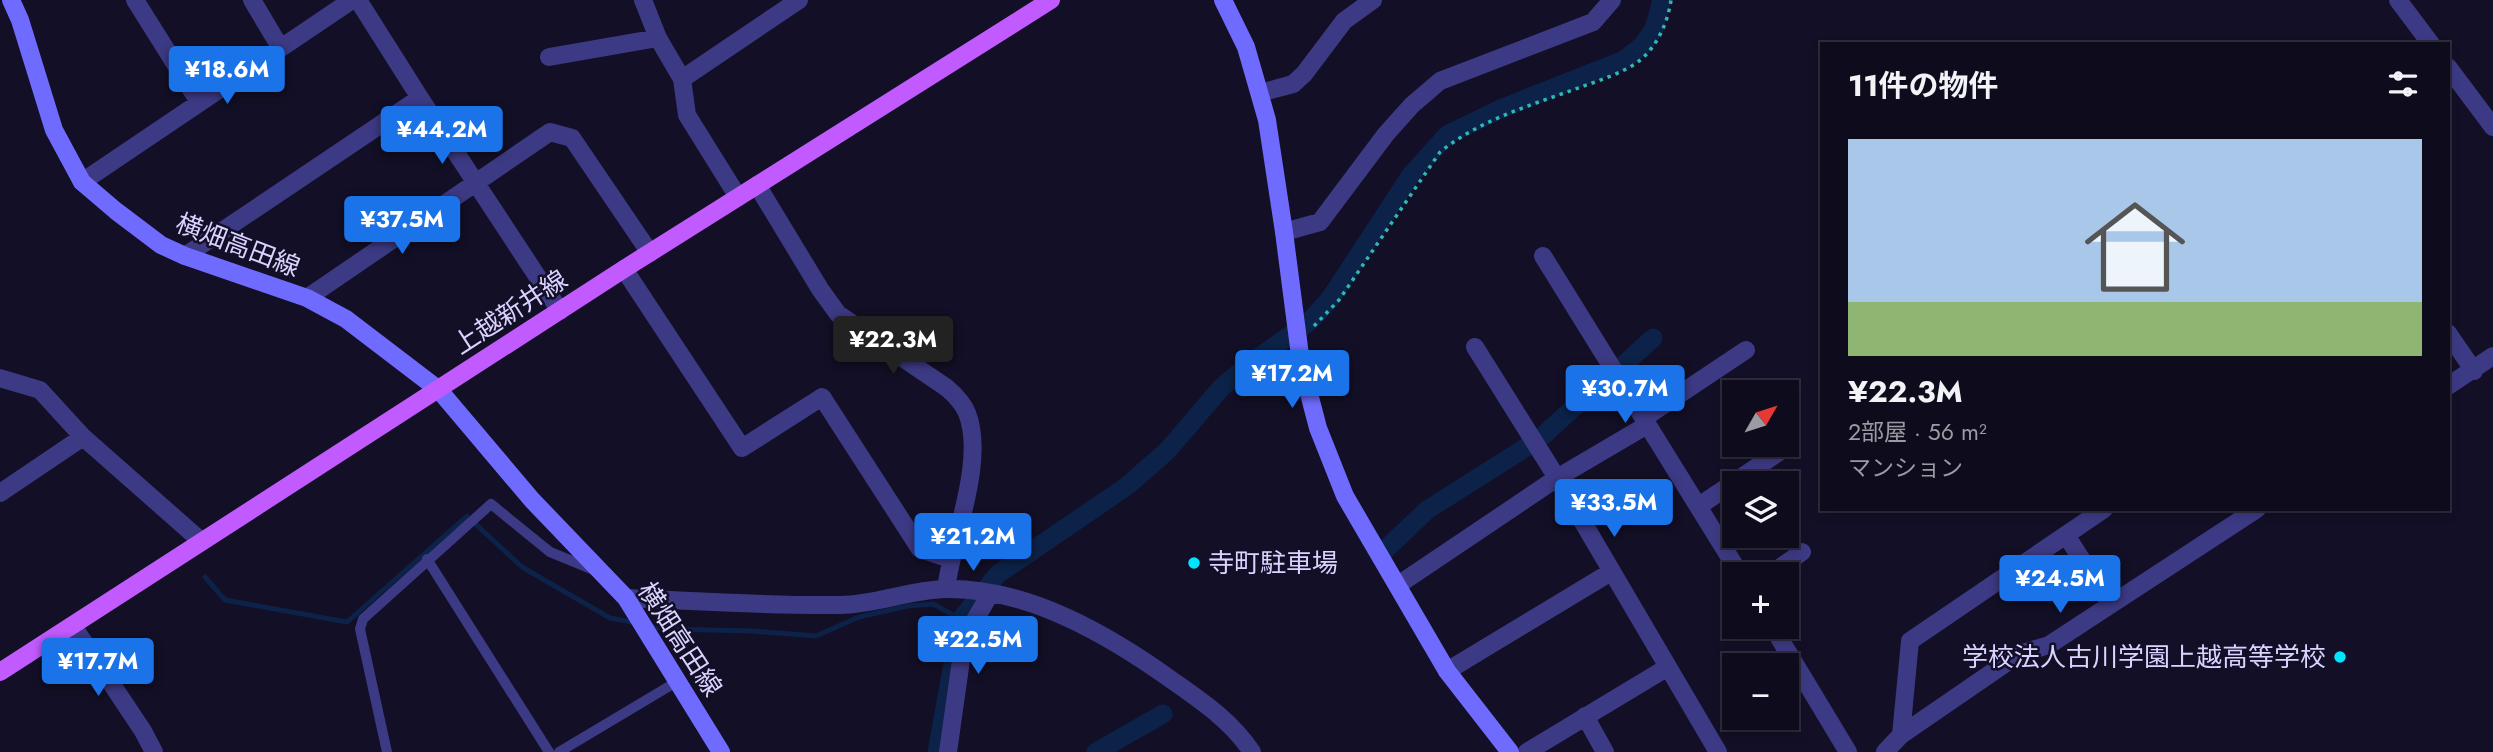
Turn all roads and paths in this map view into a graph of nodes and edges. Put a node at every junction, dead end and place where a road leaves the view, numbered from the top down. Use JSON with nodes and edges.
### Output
{"nodes":[{"id":1,"x":11,"y":0,"type":"edge"},
{"id":2,"x":135,"y":0,"type":"edge"},
{"id":3,"x":252,"y":0,"type":"edge"},
{"id":4,"x":352,"y":0,"type":"edge"},
{"id":5,"x":358,"y":0,"type":"edge"},
{"id":6,"x":643,"y":0,"type":"edge"},
{"id":7,"x":799,"y":0,"type":"edge"},
{"id":8,"x":1051,"y":0,"type":"edge"},
{"id":9,"x":1223,"y":0,"type":"edge"},
{"id":10,"x":1373,"y":0,"type":"edge"},
{"id":11,"x":1612,"y":0,"type":"edge"},
{"id":12,"x":1671,"y":0,"type":"edge"},
{"id":13,"x":2398,"y":0,"type":"edge"},
{"id":14,"x":658,"y":38,"type":"junction"},
{"id":15,"x":2430,"y":42,"type":"edge"},
{"id":16,"x":280,"y":47,"type":"junction"},
{"id":17,"x":549,"y":57,"type":"dead end"},
{"id":18,"x":2450,"y":70,"type":"edge"},
{"id":19,"x":682,"y":79,"type":"junction"},
{"id":20,"x":1260,"y":93,"type":"junction"},
{"id":21,"x":420,"y":99,"type":"junction"},
{"id":22,"x":199,"y":102,"type":"junction"},
{"id":23,"x":2493,"y":127,"type":"edge"},
{"id":24,"x":82,"y":182,"type":"junction"},
{"id":25,"x":475,"y":182,"type":"junction"},
{"id":26,"x":757,"y":185,"type":"junction"},
{"id":27,"x":738,"y":197,"type":"junction"},
{"id":28,"x":1284,"y":232,"type":"junction"},
{"id":29,"x":650,"y":253,"type":"junction"},
{"id":30,"x":185,"y":256,"type":"junction"},
{"id":31,"x":1543,"y":256,"type":"dead end"},
{"id":32,"x":624,"y":269,"type":"junction"},
{"id":33,"x":307,"y":298,"type":"junction"},
{"id":34,"x":560,"y":311,"type":"junction"},
{"id":35,"x":2450,"y":335,"type":"edge"},
{"id":36,"x":1297,"y":340,"type":"junction"},
{"id":37,"x":1475,"y":347,"type":"dead end"},
{"id":38,"x":1746,"y":350,"type":"dead end"},
{"id":39,"x":2493,"y":356,"type":"edge"},
{"id":40,"x":2474,"y":371,"type":"junction"},
{"id":41,"x":0,"y":378,"type":"edge"},
{"id":42,"x":2450,"y":385,"type":"edge"},
{"id":43,"x":439,"y":390,"type":"junction"},
{"id":44,"x":1645,"y":422,"type":"junction"},
{"id":45,"x":83,"y":437,"type":"junction"},
{"id":46,"x":1772,"y":457,"type":"edge"},
{"id":47,"x":1557,"y":478,"type":"junction"},
{"id":48,"x":0,"y":493,"type":"edge"},
{"id":49,"x":1699,"y":506,"type":"junction"},
{"id":50,"x":2101,"y":511,"type":"edge"},
{"id":51,"x":2254,"y":511,"type":"edge"},
{"id":52,"x":2066,"y":535,"type":"junction"},
{"id":53,"x":201,"y":541,"type":"junction"},
{"id":54,"x":1802,"y":552,"type":"dead end"},
{"id":55,"x":427,"y":559,"type":"junction"},
{"id":56,"x":950,"y":559,"type":"junction"},
{"id":57,"x":1733,"y":562,"type":"edge"},
{"id":58,"x":1788,"y":562,"type":"edge"},
{"id":59,"x":1612,"y":572,"type":"junction"},
{"id":60,"x":601,"y":573,"type":"junction"},
{"id":61,"x":1398,"y":585,"type":"junction"},
{"id":62,"x":946,"y":589,"type":"junction"},
{"id":63,"x":990,"y":594,"type":"junction"},
{"id":64,"x":626,"y":598,"type":"junction"},
{"id":65,"x":2110,"y":604,"type":"junction"},
{"id":66,"x":73,"y":626,"type":"junction"},
{"id":67,"x":1780,"y":639,"type":"edge"},
{"id":68,"x":1668,"y":667,"type":"junction"},
{"id":69,"x":1447,"y":671,"type":"junction"},
{"id":70,"x":0,"y":672,"type":"edge"},
{"id":71,"x":678,"y":681,"type":"junction"},
{"id":72,"x":1584,"y":716,"type":"junction"},
{"id":73,"x":1900,"y":735,"type":"junction"},
{"id":74,"x":154,"y":752,"type":"edge"},
{"id":75,"x":387,"y":752,"type":"edge"},
{"id":76,"x":549,"y":752,"type":"edge"},
{"id":77,"x":559,"y":752,"type":"edge"},
{"id":78,"x":721,"y":752,"type":"edge"},
{"id":79,"x":948,"y":752,"type":"edge"},
{"id":80,"x":1252,"y":752,"type":"edge"},
{"id":81,"x":1510,"y":752,"type":"edge"},
{"id":82,"x":1527,"y":752,"type":"edge"},
{"id":83,"x":1605,"y":752,"type":"edge"},
{"id":84,"x":1718,"y":752,"type":"edge"},
{"id":85,"x":1848,"y":752,"type":"edge"},
{"id":86,"x":1885,"y":752,"type":"edge"}],
"edges":[{"from":1,"to":24,"type":"main road","name":"横畑高田線"},
{"from":2,"to":22,"type":"street"},
{"from":3,"to":16,"type":"street"},
{"from":4,"to":16,"type":"street"},
{"from":5,"to":21,"type":"street"},
{"from":6,"to":14,"type":"street"},
{"from":7,"to":19,"type":"street"},
{"from":8,"to":26,"type":"main road","name":"上越新井線"},
{"from":9,"to":20,"type":"main road"},
{"from":10,"to":20,"type":"street"},
{"from":11,"to":28,"type":"street"},
{"from":12,"to":36,"type":"path"},
{"from":13,"to":15,"type":"street"},
{"from":14,"to":17,"type":"street"},
{"from":14,"to":19,"type":"street"},
{"from":16,"to":22,"type":"street"},
{"from":18,"to":23,"type":"street"},
{"from":19,"to":27,"type":"street"},
{"from":20,"to":28,"type":"main road"},
{"from":21,"to":25,"type":"street"},
{"from":21,"to":30,"type":"street"},
{"from":22,"to":24,"type":"street"},
{"from":24,"to":30,"type":"main road","name":"横畑高田線"},
{"from":25,"to":29,"type":"street"},
{"from":25,"to":33,"type":"street"},
{"from":25,"to":34,"type":"street"},
{"from":26,"to":27,"type":"main road","name":"上越新井線"},
{"from":26,"to":56,"type":"street"},
{"from":27,"to":29,"type":"main road","name":"上越新井線"},
{"from":28,"to":36,"type":"main road"},
{"from":29,"to":32,"type":"main road","name":"上越新井線"},
{"from":30,"to":33,"type":"main road","name":"横畑高田線"},
{"from":31,"to":44,"type":"street"},
{"from":32,"to":34,"type":"main road","name":"上越新井線"},
{"from":32,"to":56,"type":"street"},
{"from":33,"to":43,"type":"main road","name":"横畑高田線"},
{"from":34,"to":43,"type":"main road","name":"上越新井線"},
{"from":35,"to":40,"type":"street"},
{"from":36,"to":61,"type":"main road"},
{"from":37,"to":47,"type":"street"},
{"from":38,"to":44,"type":"street"},
{"from":39,"to":40,"type":"street"},
{"from":40,"to":42,"type":"street"},
{"from":41,"to":45,"type":"street"},
{"from":43,"to":53,"type":"main road","name":"上越新井線"},
{"from":43,"to":60,"type":"main road","name":"横畑高田線"},
{"from":44,"to":47,"type":"street"},
{"from":44,"to":49,"type":"street"},
{"from":45,"to":48,"type":"street"},
{"from":45,"to":53,"type":"street"},
{"from":46,"to":49,"type":"street"},
{"from":47,"to":59,"type":"street"},
{"from":47,"to":61,"type":"street"},
{"from":49,"to":57,"type":"street"},
{"from":50,"to":52,"type":"street"},
{"from":51,"to":65,"type":"street"},
{"from":52,"to":65,"type":"street"},
{"from":52,"to":73,"type":"street"},
{"from":53,"to":66,"type":"main road","name":"上越新井線"},
{"from":54,"to":58,"type":"street"},
{"from":55,"to":60,"type":"lane"},
{"from":55,"to":75,"type":"lane"},
{"from":55,"to":76,"type":"lane"},
{"from":56,"to":62,"type":"street"},
{"from":59,"to":68,"type":"street"},
{"from":59,"to":69,"type":"street"},
{"from":60,"to":64,"type":"main road","name":"横畑高田線"},
{"from":61,"to":69,"type":"main road"},
{"from":62,"to":63,"type":"street"},
{"from":62,"to":64,"type":"street"},
{"from":63,"to":79,"type":"street"},
{"from":63,"to":80,"type":"street"},
{"from":64,"to":71,"type":"main road","name":"横畑高田線"},
{"from":65,"to":73,"type":"street"},
{"from":66,"to":70,"type":"main road","name":"上越新井線"},
{"from":66,"to":74,"type":"street"},
{"from":67,"to":85,"type":"street"},
{"from":68,"to":72,"type":"street"},
{"from":68,"to":84,"type":"street"},
{"from":69,"to":81,"type":"main road"},
{"from":71,"to":77,"type":"lane"},
{"from":71,"to":78,"type":"main road","name":"横畑高田線"},
{"from":72,"to":82,"type":"street"},
{"from":72,"to":83,"type":"street"},
{"from":73,"to":86,"type":"street"}]}
